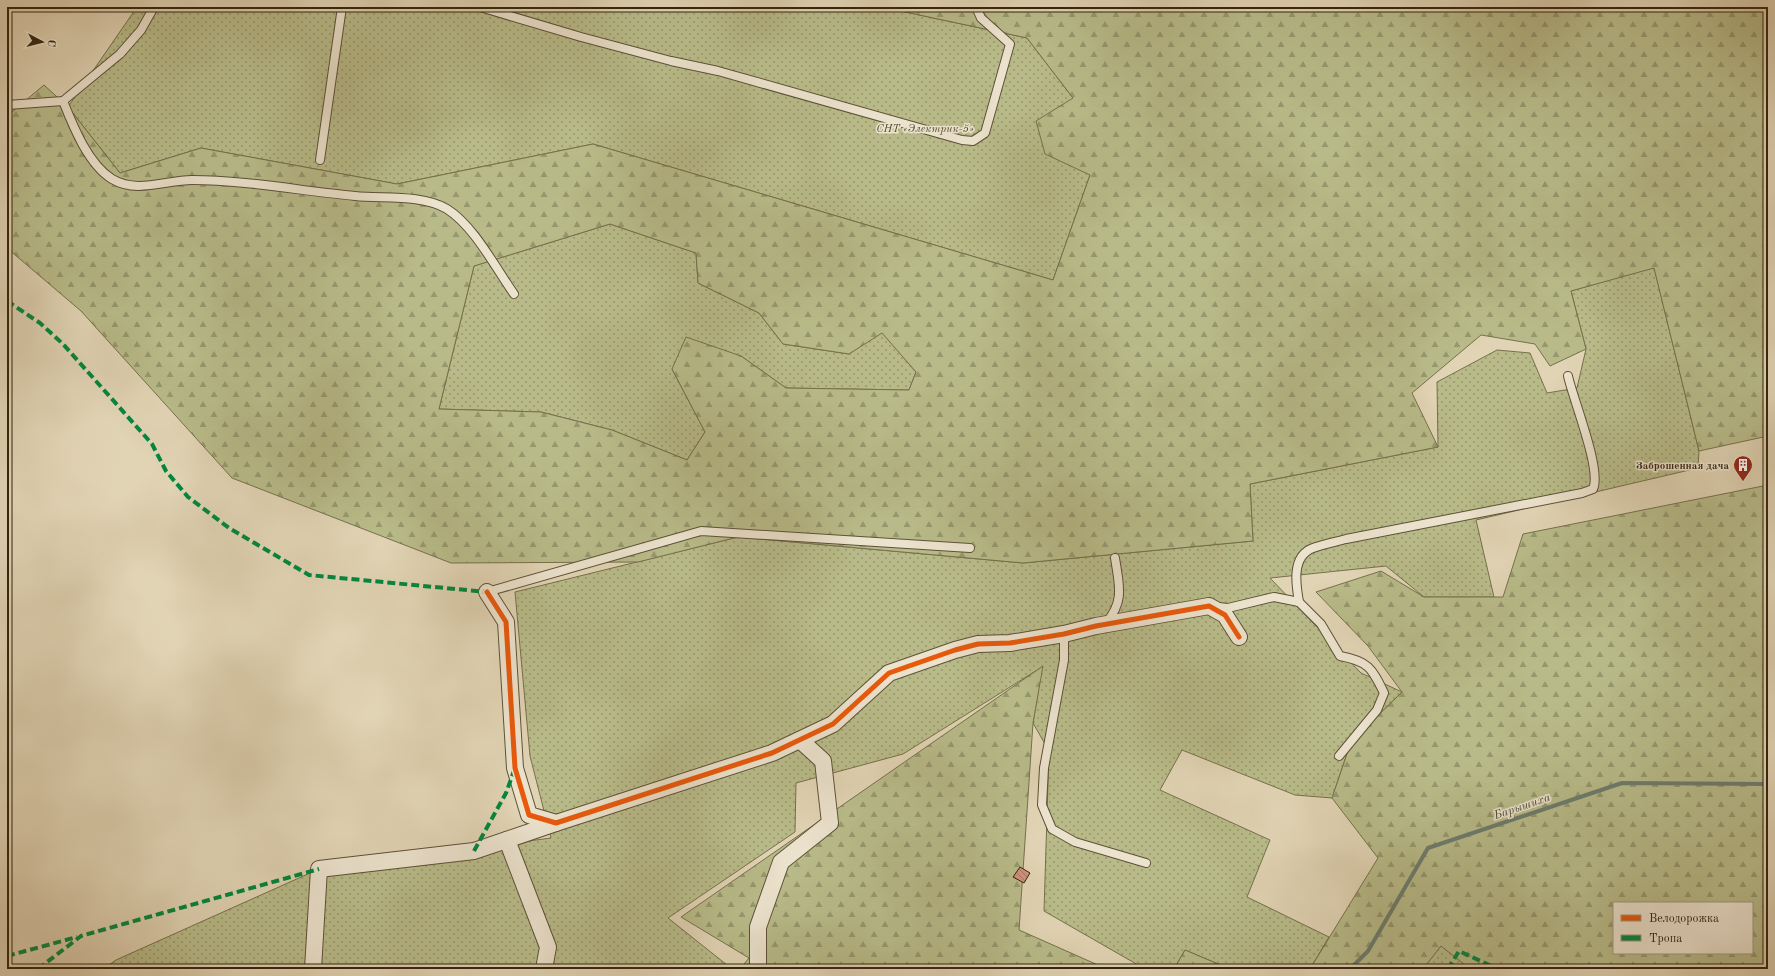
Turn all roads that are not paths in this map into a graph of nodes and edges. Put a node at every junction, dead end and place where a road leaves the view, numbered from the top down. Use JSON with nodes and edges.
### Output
{"nodes":[{"id":1,"x":154,"y":7,"type":"edge"},
{"id":2,"x":342,"y":7,"type":"edge"},
{"id":3,"x":480,"y":7,"type":"edge"},
{"id":4,"x":976,"y":7,"type":"edge"},
{"id":5,"x":63,"y":101,"type":"junction"},
{"id":6,"x":7,"y":105,"type":"edge"},
{"id":7,"x":320,"y":160,"type":"dead end"},
{"id":8,"x":514,"y":294,"type":"dead end"},
{"id":9,"x":1568,"y":376,"type":"dead end"},
{"id":10,"x":970,"y":548,"type":"dead end"},
{"id":11,"x":1116,"y":558,"type":"dead end"},
{"id":12,"x":487,"y":592,"type":"joint"},
{"id":13,"x":1299,"y":602,"type":"junction"},
{"id":14,"x":1210,"y":606,"type":"junction"},
{"id":15,"x":1106,"y":624,"type":"junction"},
{"id":16,"x":1064,"y":634,"type":"junction"},
{"id":17,"x":1239,"y":637,"type":"dead end"},
{"id":18,"x":800,"y":740,"type":"junction"},
{"id":19,"x":1339,"y":756,"type":"dead end"},
{"id":20,"x":529,"y":815,"type":"junction"},
{"id":21,"x":556,"y":823,"type":"junction"},
{"id":22,"x":513,"y":838,"type":"junction"},
{"id":23,"x":1146,"y":863,"type":"dead end"},
{"id":24,"x":314,"y":969,"type":"edge"},
{"id":25,"x":544,"y":969,"type":"edge"},
{"id":26,"x":758,"y":969,"type":"edge"}],
"edges":[{"from":1,"to":5,"type":"lane"},
{"from":2,"to":7,"type":"lane"},
{"from":3,"to":4,"type":"lane"},
{"from":5,"to":6,"type":"lane"},
{"from":5,"to":8,"type":"lane"},
{"from":9,"to":13,"type":"lane"},
{"from":10,"to":12,"type":"lane"},
{"from":11,"to":15,"type":"lane"},
{"from":12,"to":20,"type":"street"},
{"from":13,"to":14,"type":"lane"},
{"from":13,"to":19,"type":"lane"},
{"from":14,"to":15,"type":"street"},
{"from":14,"to":17,"type":"street"},
{"from":15,"to":16,"type":"street"},
{"from":16,"to":18,"type":"street"},
{"from":16,"to":23,"type":"lane"},
{"from":18,"to":21,"type":"street"},
{"from":18,"to":26,"type":"street"},
{"from":20,"to":21,"type":"street"},
{"from":20,"to":22,"type":"street"},
{"from":21,"to":22,"type":"street"},
{"from":22,"to":24,"type":"street"},
{"from":22,"to":25,"type":"street"}]}
